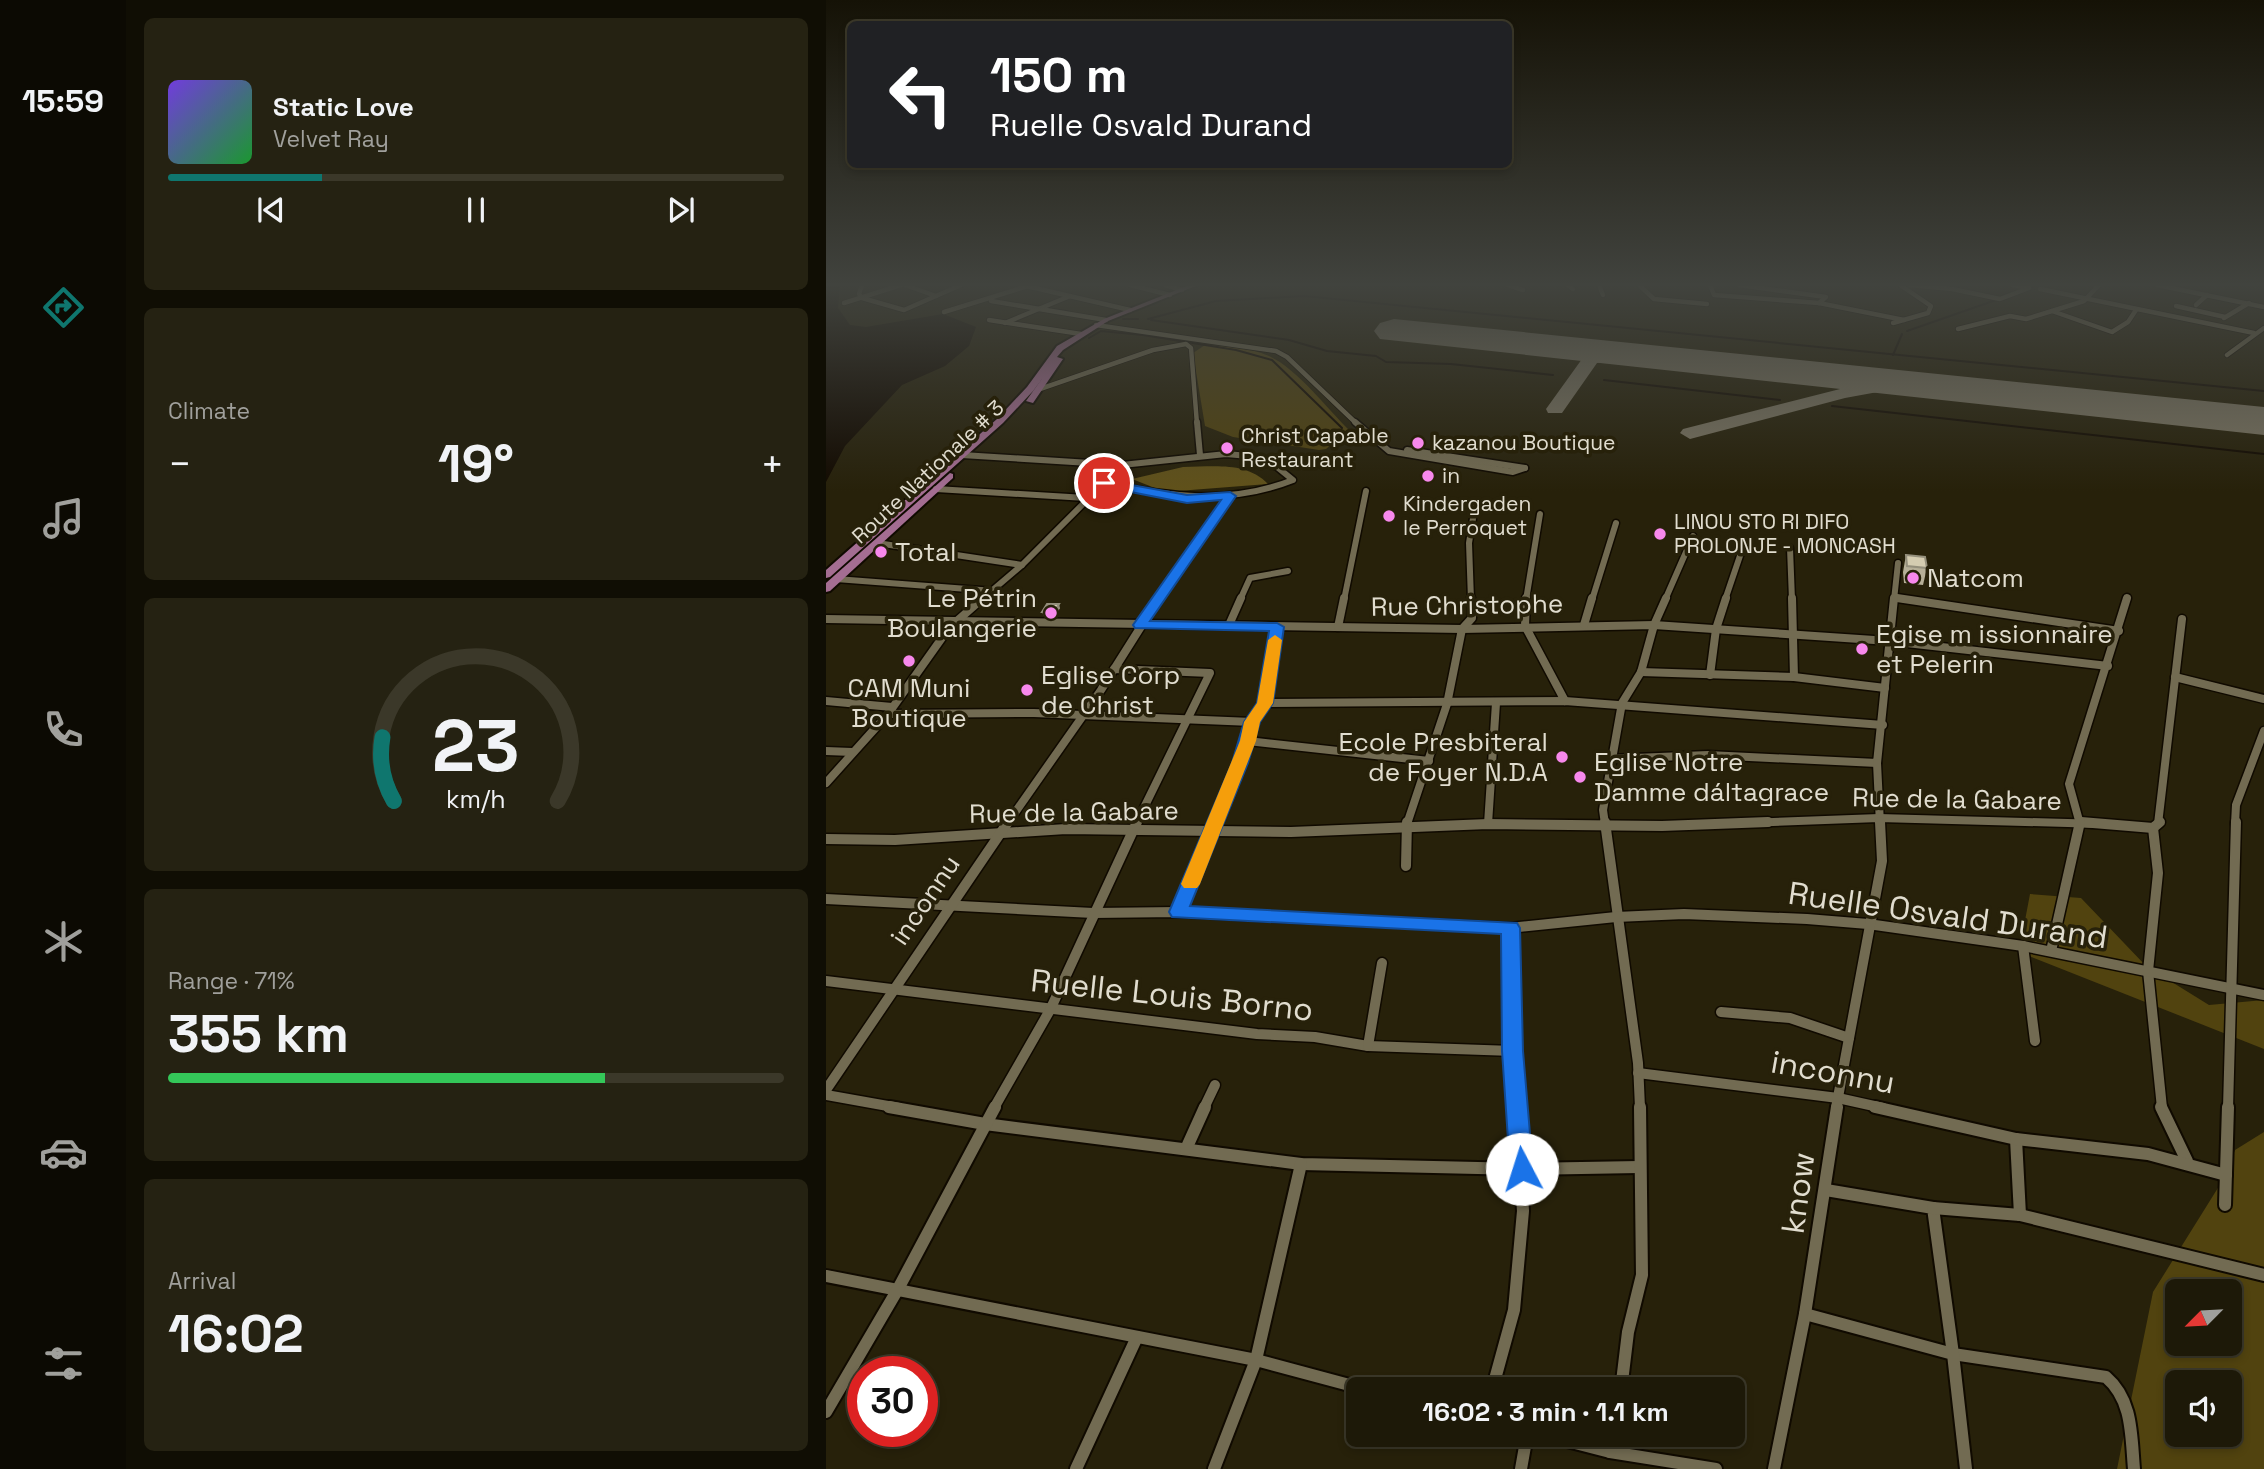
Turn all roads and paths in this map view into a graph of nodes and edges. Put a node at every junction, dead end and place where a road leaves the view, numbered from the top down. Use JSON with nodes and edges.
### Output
{"nodes":[{"id":1,"x":1053,"y":354,"type":"edge"},
{"id":2,"x":1063,"y":354,"type":"edge"},
{"id":3,"x":1143,"y":354,"type":"edge"},
{"id":4,"x":1191,"y":354,"type":"edge"},
{"id":5,"x":1281,"y":354,"type":"edge"},
{"id":6,"x":1040,"y":389,"type":"junction"},
{"id":7,"x":1380,"y":445,"type":"junction"},
{"id":8,"x":962,"y":455,"type":"junction"},
{"id":9,"x":1200,"y":455,"type":"junction"},
{"id":10,"x":973,"y":456,"type":"junction"},
{"id":11,"x":1122,"y":465,"type":"junction"},
{"id":12,"x":1104,"y":483,"type":"junction"},
{"id":13,"x":936,"y":489,"type":"junction"},
{"id":14,"x":1366,"y":491,"type":"dead end"},
{"id":15,"x":1230,"y":496,"type":"junction"},
{"id":16,"x":1086,"y":498,"type":"junction"},
{"id":17,"x":1475,"y":506,"type":"dead end"},
{"id":18,"x":1540,"y":514,"type":"dead end"},
{"id":19,"x":885,"y":522,"type":"junction"},
{"id":20,"x":1616,"y":523,"type":"dead end"},
{"id":21,"x":898,"y":524,"type":"junction"},
{"id":22,"x":1693,"y":536,"type":"dead end"},
{"id":23,"x":877,"y":543,"type":"junction"},
{"id":24,"x":1744,"y":544,"type":"dead end"},
{"id":25,"x":1790,"y":548,"type":"dead end"},
{"id":26,"x":1898,"y":563,"type":"dead end"},
{"id":27,"x":1022,"y":565,"type":"junction"},
{"id":28,"x":1288,"y":571,"type":"dead end"},
{"id":29,"x":826,"y":575,"type":"edge"},
{"id":30,"x":836,"y":579,"type":"junction"},
{"id":31,"x":826,"y":589,"type":"edge"},
{"id":32,"x":994,"y":591,"type":"junction"},
{"id":33,"x":1894,"y":598,"type":"junction"},
{"id":34,"x":2127,"y":598,"type":"dead end"},
{"id":35,"x":826,"y":619,"type":"edge"},
{"id":36,"x":2182,"y":619,"type":"dead end"},
{"id":37,"x":957,"y":622,"type":"junction"},
{"id":38,"x":1140,"y":625,"type":"junction"},
{"id":39,"x":1229,"y":625,"type":"junction"},
{"id":40,"x":1584,"y":625,"type":"junction"},
{"id":41,"x":1654,"y":625,"type":"junction"},
{"id":42,"x":1525,"y":626,"type":"junction"},
{"id":43,"x":1277,"y":627,"type":"junction"},
{"id":44,"x":1338,"y":627,"type":"junction"},
{"id":45,"x":1462,"y":629,"type":"junction"},
{"id":46,"x":1716,"y":629,"type":"junction"},
{"id":47,"x":2119,"y":631,"type":"junction"},
{"id":48,"x":1791,"y":634,"type":"junction"},
{"id":49,"x":1889,"y":641,"type":"junction"},
{"id":50,"x":2108,"y":666,"type":"junction"},
{"id":51,"x":1114,"y":669,"type":"junction"},
{"id":52,"x":1641,"y":672,"type":"junction"},
{"id":53,"x":1710,"y":675,"type":"junction"},
{"id":54,"x":1794,"y":677,"type":"junction"},
{"id":55,"x":2175,"y":677,"type":"junction"},
{"id":56,"x":1885,"y":688,"type":"junction"},
{"id":57,"x":2264,"y":699,"type":"edge"},
{"id":58,"x":826,"y":701,"type":"edge"},
{"id":59,"x":1565,"y":701,"type":"junction"},
{"id":60,"x":1265,"y":703,"type":"junction"},
{"id":61,"x":1496,"y":703,"type":"junction"},
{"id":62,"x":1622,"y":703,"type":"junction"},
{"id":63,"x":1447,"y":704,"type":"junction"},
{"id":64,"x":890,"y":710,"type":"junction"},
{"id":65,"x":1084,"y":715,"type":"junction"},
{"id":66,"x":1188,"y":719,"type":"junction"},
{"id":67,"x":1884,"y":721,"type":"junction"},
{"id":68,"x":1252,"y":722,"type":"junction"},
{"id":69,"x":2264,"y":731,"type":"edge"},
{"id":70,"x":1248,"y":741,"type":"junction"},
{"id":71,"x":826,"y":751,"type":"edge"},
{"id":72,"x":852,"y":752,"type":"junction"},
{"id":73,"x":1610,"y":759,"type":"junction"},
{"id":74,"x":1429,"y":761,"type":"junction"},
{"id":75,"x":1877,"y":763,"type":"junction"},
{"id":76,"x":826,"y":783,"type":"edge"},
{"id":77,"x":1879,"y":818,"type":"junction"},
{"id":78,"x":2080,"y":822,"type":"junction"},
{"id":79,"x":1488,"y":824,"type":"junction"},
{"id":80,"x":1603,"y":824,"type":"junction"},
{"id":81,"x":1406,"y":826,"type":"junction"},
{"id":82,"x":2153,"y":828,"type":"junction"},
{"id":83,"x":1214,"y":829,"type":"junction"},
{"id":84,"x":1132,"y":832,"type":"junction"},
{"id":85,"x":1002,"y":833,"type":"junction"},
{"id":86,"x":826,"y":839,"type":"edge"},
{"id":87,"x":1406,"y":866,"type":"dead end"},
{"id":88,"x":826,"y":899,"type":"edge"},
{"id":89,"x":950,"y":904,"type":"junction"},
{"id":90,"x":1178,"y":912,"type":"junction"},
{"id":91,"x":1093,"y":913,"type":"junction"},
{"id":92,"x":1616,"y":917,"type":"junction"},
{"id":93,"x":1868,"y":924,"type":"junction"},
{"id":94,"x":1510,"y":928,"type":"junction"},
{"id":95,"x":2023,"y":946,"type":"junction"},
{"id":96,"x":2051,"y":951,"type":"junction"},
{"id":97,"x":1382,"y":963,"type":"dead end"},
{"id":98,"x":2148,"y":971,"type":"junction"},
{"id":99,"x":826,"y":981,"type":"edge"},
{"id":100,"x":896,"y":988,"type":"junction"},
{"id":101,"x":2231,"y":988,"type":"junction"},
{"id":102,"x":2264,"y":995,"type":"edge"},
{"id":103,"x":1050,"y":1010,"type":"junction"},
{"id":104,"x":1721,"y":1012,"type":"dead end"},
{"id":105,"x":1849,"y":1038,"type":"junction"},
{"id":106,"x":2035,"y":1041,"type":"dead end"},
{"id":107,"x":1368,"y":1046,"type":"junction"},
{"id":108,"x":1513,"y":1051,"type":"junction"},
{"id":109,"x":1638,"y":1073,"type":"junction"},
{"id":110,"x":1215,"y":1085,"type":"dead end"},
{"id":111,"x":826,"y":1093,"type":"edge"},
{"id":112,"x":1838,"y":1098,"type":"junction"},
{"id":113,"x":985,"y":1124,"type":"junction"},
{"id":114,"x":2016,"y":1139,"type":"junction"},
{"id":115,"x":1186,"y":1149,"type":"junction"},
{"id":116,"x":2187,"y":1161,"type":"junction"},
{"id":117,"x":1301,"y":1164,"type":"junction"},
{"id":118,"x":1639,"y":1167,"type":"junction"},
{"id":119,"x":1522,"y":1169,"type":"junction"},
{"id":120,"x":2225,"y":1175,"type":"junction"},
{"id":121,"x":1826,"y":1190,"type":"junction"},
{"id":122,"x":2225,"y":1205,"type":"dead end"},
{"id":123,"x":1933,"y":1208,"type":"junction"},
{"id":124,"x":2020,"y":1215,"type":"junction"},
{"id":125,"x":2264,"y":1275,"type":"edge"},
{"id":126,"x":826,"y":1276,"type":"edge"},
{"id":127,"x":898,"y":1289,"type":"junction"},
{"id":128,"x":1805,"y":1314,"type":"junction"},
{"id":129,"x":1137,"y":1337,"type":"junction"},
{"id":130,"x":1953,"y":1354,"type":"junction"},
{"id":131,"x":1256,"y":1360,"type":"junction"},
{"id":132,"x":1496,"y":1377,"type":"edge"},
{"id":133,"x":1623,"y":1377,"type":"edge"},
{"id":134,"x":1346,"y":1384,"type":"edge"},
{"id":135,"x":826,"y":1412,"type":"edge"},
{"id":136,"x":1525,"y":1447,"type":"edge"},
{"id":137,"x":1591,"y":1447,"type":"edge"},
{"id":138,"x":1611,"y":1447,"type":"edge"},
{"id":139,"x":1610,"y":1452,"type":"junction"},
{"id":140,"x":1076,"y":1469,"type":"edge"},
{"id":141,"x":1214,"y":1469,"type":"edge"},
{"id":142,"x":1521,"y":1469,"type":"edge"},
{"id":143,"x":1716,"y":1469,"type":"edge"},
{"id":144,"x":1774,"y":1469,"type":"edge"},
{"id":145,"x":1966,"y":1469,"type":"edge"},
{"id":146,"x":2134,"y":1469,"type":"edge"}],
"edges":[{"from":1,"to":8,"type":"main road","name":"Route Nationale # 3"},
{"from":2,"to":6,"type":"main road","name":"Route Nationale # 3"},
{"from":3,"to":6,"type":"street"},
{"from":4,"to":9,"type":"street"},
{"from":5,"to":7,"type":"street"},
{"from":6,"to":10,"type":"main road","name":"Route Nationale # 3"},
{"from":7,"to":7,"type":"street"},
{"from":8,"to":10,"type":"street"},
{"from":8,"to":19,"type":"main road","name":"Route Nationale # 3"},
{"from":9,"to":11,"type":"street"},
{"from":9,"to":15,"type":"street"},
{"from":10,"to":11,"type":"street"},
{"from":10,"to":13,"type":"main road","name":"Route Nationale # 3"},
{"from":11,"to":12,"type":"street"},
{"from":12,"to":15,"type":"street"},
{"from":12,"to":16,"type":"street"},
{"from":13,"to":16,"type":"street"},
{"from":13,"to":21,"type":"main road","name":"Route Nationale # 3"},
{"from":14,"to":44,"type":"street"},
{"from":15,"to":38,"type":"street","name":"inconnu"},
{"from":16,"to":27,"type":"street"},
{"from":17,"to":45,"type":"street"},
{"from":18,"to":42,"type":"street"},
{"from":19,"to":21,"type":"main road"},
{"from":19,"to":29,"type":"main road","name":"Route Nationale # 3"},
{"from":20,"to":40,"type":"street"},
{"from":21,"to":23,"type":"main road","name":"Route Nationale # 3"},
{"from":22,"to":41,"type":"street"},
{"from":23,"to":27,"type":"street"},
{"from":23,"to":30,"type":"main road","name":"Route Nationale # 3"},
{"from":24,"to":46,"type":"street"},
{"from":25,"to":48,"type":"street"},
{"from":26,"to":33,"type":"street"},
{"from":27,"to":32,"type":"street"},
{"from":28,"to":39,"type":"street"},
{"from":30,"to":31,"type":"main road","name":"Route Nationale # 3"},
{"from":30,"to":32,"type":"street"},
{"from":32,"to":37,"type":"street"},
{"from":33,"to":47,"type":"street"},
{"from":33,"to":49,"type":"street"},
{"from":34,"to":47,"type":"street"},
{"from":35,"to":37,"type":"street","name":"Rue Christophe"},
{"from":36,"to":55,"type":"street"},
{"from":37,"to":38,"type":"street","name":"Rue Christophe"},
{"from":37,"to":64,"type":"street"},
{"from":38,"to":39,"type":"street","name":"Rue Christophe"},
{"from":38,"to":51,"type":"street","name":"inconnu"},
{"from":39,"to":43,"type":"street","name":"Rue Christophe"},
{"from":40,"to":41,"type":"street","name":"Rue Christophe"},
{"from":40,"to":42,"type":"street","name":"Rue Christophe"},
{"from":41,"to":46,"type":"street","name":"Rue Christophe"},
{"from":41,"to":52,"type":"street"},
{"from":42,"to":45,"type":"street","name":"Rue Christophe"},
{"from":42,"to":59,"type":"street"},
{"from":43,"to":44,"type":"street","name":"Rue Christophe"},
{"from":43,"to":60,"type":"street"},
{"from":44,"to":45,"type":"street","name":"Rue Christophe"},
{"from":45,"to":63,"type":"street"},
{"from":46,"to":48,"type":"street","name":"Rue Christophe"},
{"from":46,"to":53,"type":"street"},
{"from":47,"to":50,"type":"street"},
{"from":48,"to":49,"type":"street","name":"Rue Christophe"},
{"from":48,"to":54,"type":"street"},
{"from":49,"to":50,"type":"street","name":"Rue Christophe"},
{"from":49,"to":56,"type":"street"},
{"from":50,"to":78,"type":"street"},
{"from":51,"to":65,"type":"street","name":"inconnu"},
{"from":51,"to":66,"type":"street"},
{"from":52,"to":53,"type":"street"},
{"from":52,"to":62,"type":"street"},
{"from":53,"to":54,"type":"street"},
{"from":54,"to":56,"type":"street"},
{"from":55,"to":57,"type":"street"},
{"from":55,"to":82,"type":"street"},
{"from":56,"to":67,"type":"street"},
{"from":58,"to":64,"type":"street"},
{"from":59,"to":61,"type":"street"},
{"from":59,"to":62,"type":"street"},
{"from":60,"to":63,"type":"street"},
{"from":60,"to":68,"type":"street"},
{"from":61,"to":63,"type":"street"},
{"from":61,"to":79,"type":"street"},
{"from":62,"to":67,"type":"street"},
{"from":62,"to":73,"type":"street"},
{"from":63,"to":74,"type":"street"},
{"from":64,"to":65,"type":"street"},
{"from":64,"to":72,"type":"street"},
{"from":65,"to":66,"type":"street"},
{"from":65,"to":85,"type":"street","name":"inconnu"},
{"from":66,"to":68,"type":"street"},
{"from":66,"to":84,"type":"street"},
{"from":67,"to":75,"type":"street"},
{"from":68,"to":70,"type":"street"},
{"from":69,"to":101,"type":"street"},
{"from":70,"to":74,"type":"street"},
{"from":70,"to":83,"type":"street"},
{"from":71,"to":72,"type":"street"},
{"from":72,"to":76,"type":"street"},
{"from":73,"to":75,"type":"street"},
{"from":73,"to":80,"type":"street"},
{"from":74,"to":81,"type":"street"},
{"from":75,"to":77,"type":"street"},
{"from":77,"to":78,"type":"street","name":"Rue de la Gabare"},
{"from":77,"to":80,"type":"street","name":"Rue de la Gabare"},
{"from":77,"to":93,"type":"street"},
{"from":78,"to":82,"type":"street","name":"Rue de la Gabare"},
{"from":78,"to":96,"type":"street"},
{"from":79,"to":80,"type":"street","name":"Rue de la Gabare"},
{"from":79,"to":81,"type":"street","name":"Rue de la Gabare"},
{"from":80,"to":92,"type":"street"},
{"from":81,"to":83,"type":"street","name":"Rue de la Gabare"},
{"from":81,"to":87,"type":"street"},
{"from":82,"to":98,"type":"street"},
{"from":83,"to":84,"type":"street","name":"Rue de la Gabare"},
{"from":83,"to":90,"type":"street"},
{"from":84,"to":85,"type":"street","name":"Rue de la Gabare"},
{"from":84,"to":91,"type":"street"},
{"from":85,"to":86,"type":"street","name":"Rue de la Gabare"},
{"from":85,"to":89,"type":"street","name":"inconnu"},
{"from":88,"to":89,"type":"street","name":"Ruelle Osvald Durand"},
{"from":89,"to":91,"type":"street","name":"Ruelle Osvald Durand"},
{"from":89,"to":100,"type":"street","name":"inconnu"},
{"from":90,"to":91,"type":"street","name":"Ruelle Osvald Durand"},
{"from":90,"to":94,"type":"street","name":"Ruelle Osvald Durand"},
{"from":91,"to":103,"type":"street"},
{"from":92,"to":93,"type":"street","name":"Ruelle Osvald Durand"},
{"from":92,"to":94,"type":"street","name":"Ruelle Osvald Durand"},
{"from":92,"to":109,"type":"street"},
{"from":93,"to":95,"type":"street","name":"Ruelle Osvald Durand"},
{"from":93,"to":105,"type":"street","name":"know"},
{"from":94,"to":108,"type":"street"},
{"from":95,"to":96,"type":"street","name":"Ruelle Osvald Durand"},
{"from":95,"to":106,"type":"street"},
{"from":96,"to":98,"type":"street","name":"Ruelle Osvald Durand"},
{"from":97,"to":107,"type":"street"},
{"from":98,"to":101,"type":"street","name":"Ruelle Osvald Durand"},
{"from":98,"to":116,"type":"street"},
{"from":99,"to":100,"type":"street","name":"Ruelle Louis Borno"},
{"from":100,"to":103,"type":"street","name":"Ruelle Louis Borno"},
{"from":100,"to":111,"type":"street","name":"inconnu"},
{"from":101,"to":102,"type":"street","name":"Ruelle Osvald Durand"},
{"from":101,"to":120,"type":"street"},
{"from":103,"to":107,"type":"street","name":"Ruelle Louis Borno"},
{"from":103,"to":113,"type":"street"},
{"from":104,"to":105,"type":"street","name":"inconnu"},
{"from":105,"to":112,"type":"street","name":"know"},
{"from":107,"to":108,"type":"street","name":"Ruelle Louis Borno"},
{"from":108,"to":119,"type":"street"},
{"from":109,"to":112,"type":"street","name":"inconnu"},
{"from":109,"to":118,"type":"street"},
{"from":110,"to":115,"type":"street"},
{"from":111,"to":113,"type":"street","name":"inconnu"},
{"from":112,"to":114,"type":"street","name":"inconnu"},
{"from":112,"to":121,"type":"street","name":"know"},
{"from":113,"to":115,"type":"street","name":"inconnu"},
{"from":113,"to":127,"type":"street"},
{"from":114,"to":116,"type":"street","name":"inconnu"},
{"from":114,"to":124,"type":"street"},
{"from":115,"to":117,"type":"street","name":"inconnu"},
{"from":116,"to":120,"type":"street","name":"inconnu"},
{"from":117,"to":119,"type":"street","name":"inconnu"},
{"from":117,"to":131,"type":"street"},
{"from":118,"to":119,"type":"street","name":"inconnu"},
{"from":118,"to":133,"type":"street"},
{"from":119,"to":132,"type":"street"},
{"from":120,"to":122,"type":"street"},
{"from":121,"to":123,"type":"street"},
{"from":121,"to":128,"type":"street","name":"know"},
{"from":123,"to":124,"type":"street"},
{"from":123,"to":130,"type":"street"},
{"from":124,"to":125,"type":"street"},
{"from":126,"to":127,"type":"street"},
{"from":127,"to":129,"type":"street"},
{"from":127,"to":135,"type":"street"},
{"from":128,"to":130,"type":"street"},
{"from":128,"to":144,"type":"street","name":"know"},
{"from":129,"to":131,"type":"street"},
{"from":129,"to":140,"type":"street"},
{"from":130,"to":145,"type":"street"},
{"from":130,"to":146,"type":"street"},
{"from":131,"to":134,"type":"street"},
{"from":131,"to":141,"type":"street"},
{"from":136,"to":142,"type":"street"},
{"from":137,"to":139,"type":"street"},
{"from":138,"to":139,"type":"street"},
{"from":139,"to":143,"type":"street"}]}
